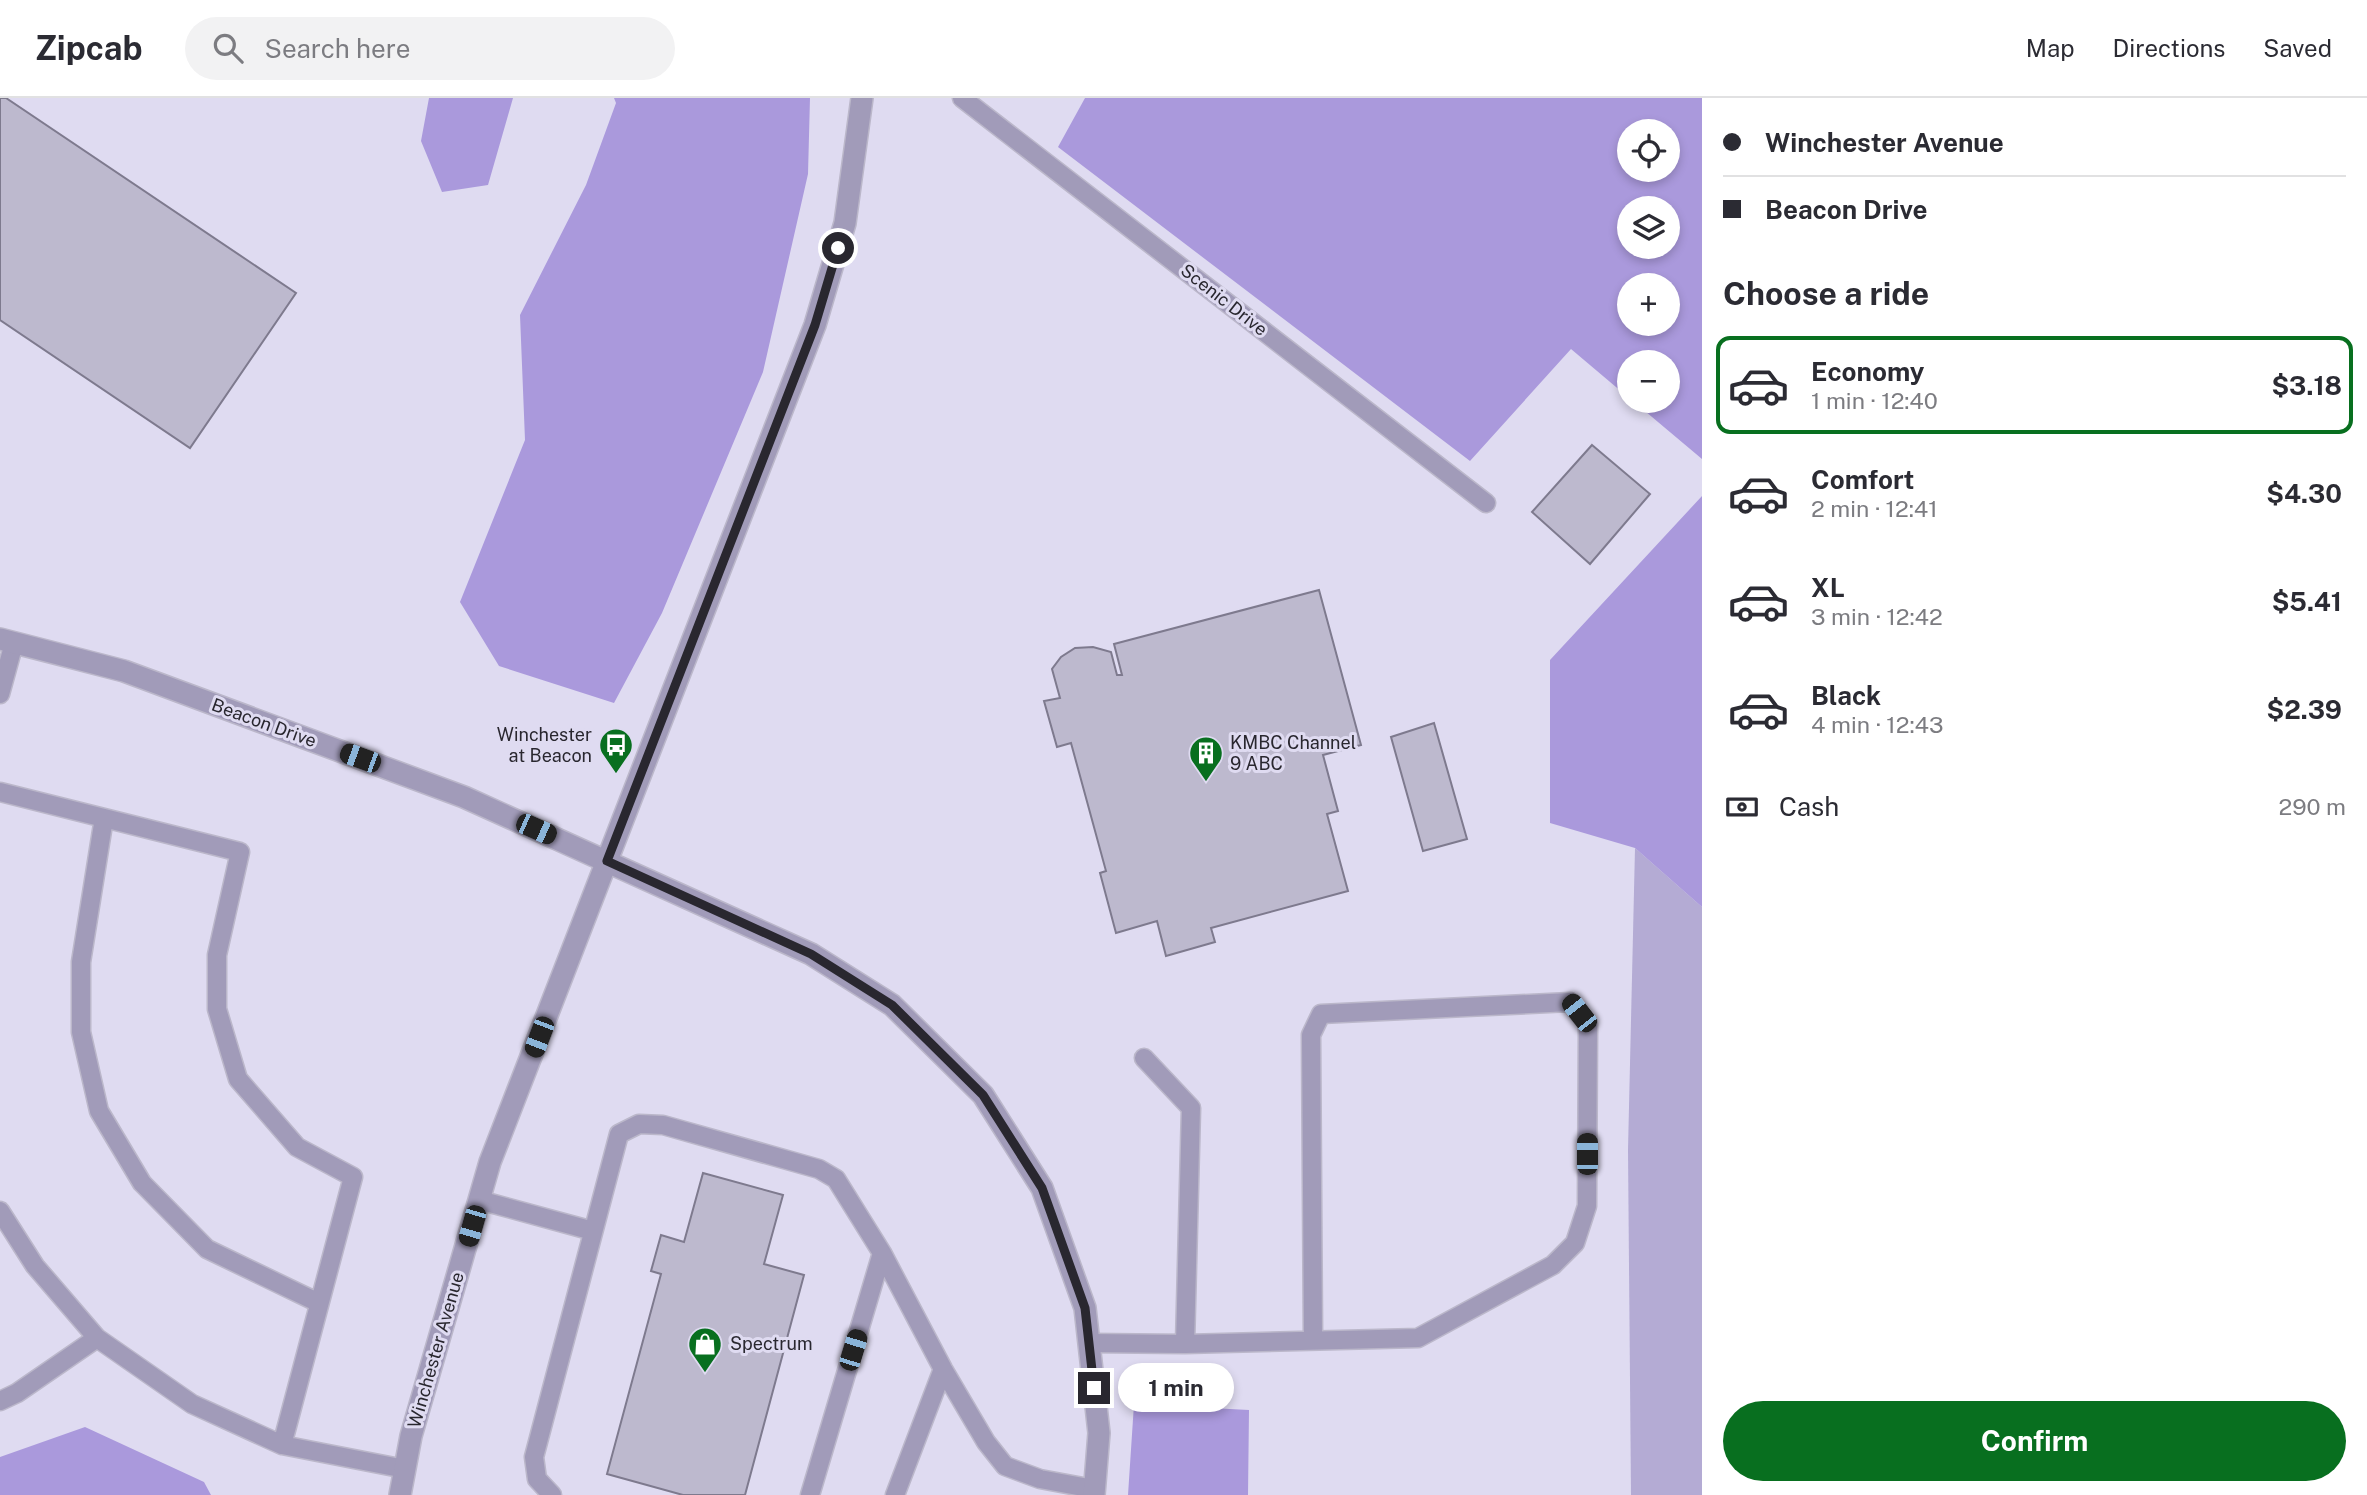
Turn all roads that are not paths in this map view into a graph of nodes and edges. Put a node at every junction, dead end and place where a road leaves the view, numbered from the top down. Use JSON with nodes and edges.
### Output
{"nodes":[{"id":1,"x":862,"y":98,"type":"edge"},
{"id":2,"x":962,"y":98,"type":"edge"},
{"id":3,"x":1486,"y":503,"type":"dead end"},
{"id":4,"x":7,"y":641,"type":"edge"},
{"id":5,"x":0,"y":694,"type":"edge"},
{"id":6,"x":0,"y":792,"type":"edge"},
{"id":7,"x":104,"y":818,"type":"junction"},
{"id":8,"x":607,"y":861,"type":"junction"},
{"id":9,"x":1144,"y":1058,"type":"dead end"},
{"id":10,"x":479,"y":1200,"type":"junction"},
{"id":11,"x":0,"y":1211,"type":"edge"},
{"id":12,"x":593,"y":1231,"type":"junction"},
{"id":13,"x":882,"y":1253,"type":"junction"},
{"id":14,"x":319,"y":1303,"type":"junction"},
{"id":15,"x":97,"y":1338,"type":"junction"},
{"id":16,"x":1313,"y":1340,"type":"junction"},
{"id":17,"x":1089,"y":1343,"type":"junction"},
{"id":18,"x":1185,"y":1344,"type":"junction"},
{"id":19,"x":943,"y":1369,"type":"junction"},
{"id":20,"x":0,"y":1401,"type":"edge"},
{"id":21,"x":282,"y":1445,"type":"junction"},
{"id":22,"x":405,"y":1469,"type":"junction"},
{"id":23,"x":1094,"y":1492,"type":"edge"},
{"id":24,"x":400,"y":1495,"type":"edge"},
{"id":25,"x":552,"y":1495,"type":"edge"},
{"id":26,"x":810,"y":1495,"type":"edge"},
{"id":27,"x":895,"y":1495,"type":"edge"}],
"edges":[{"from":1,"to":8,"type":"street","name":"Winchester Avenue"},
{"from":2,"to":3,"type":"lane","name":"Scenic Drive"},
{"from":4,"to":5,"type":"lane"},
{"from":4,"to":8,"type":"street","name":"Beacon Drive"},
{"from":6,"to":7,"type":"lane"},
{"from":7,"to":14,"type":"lane"},
{"from":7,"to":14,"type":"lane"},
{"from":8,"to":10,"type":"street","name":"Winchester Avenue"},
{"from":8,"to":17,"type":"street","name":"Beacon Drive"},
{"from":9,"to":18,"type":"lane"},
{"from":10,"to":12,"type":"lane"},
{"from":10,"to":22,"type":"street","name":"Winchester Avenue"},
{"from":11,"to":15,"type":"lane"},
{"from":12,"to":13,"type":"lane"},
{"from":12,"to":25,"type":"lane"},
{"from":13,"to":19,"type":"lane"},
{"from":13,"to":26,"type":"lane"},
{"from":14,"to":21,"type":"lane"},
{"from":15,"to":20,"type":"lane"},
{"from":15,"to":21,"type":"lane"},
{"from":16,"to":16,"type":"lane"},
{"from":16,"to":18,"type":"lane"},
{"from":17,"to":18,"type":"lane"},
{"from":17,"to":23,"type":"street","name":"Beacon Drive"},
{"from":19,"to":23,"type":"lane"},
{"from":19,"to":27,"type":"lane"},
{"from":21,"to":22,"type":"lane"},
{"from":22,"to":24,"type":"street","name":"Winchester Avenue"}]}
